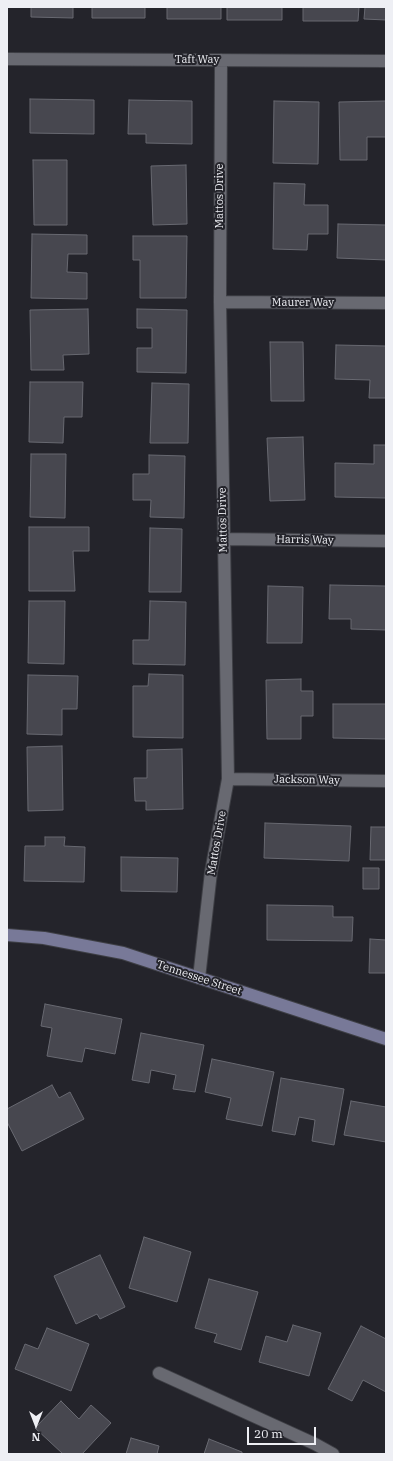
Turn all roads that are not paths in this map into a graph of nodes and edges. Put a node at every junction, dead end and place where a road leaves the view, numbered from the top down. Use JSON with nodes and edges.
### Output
{"nodes":[{"id":1,"x":7,"y":59,"type":"edge"},
{"id":2,"x":221,"y":60,"type":"junction"},
{"id":3,"x":386,"y":61,"type":"edge"},
{"id":4,"x":220,"y":302,"type":"junction"},
{"id":5,"x":386,"y":303,"type":"edge"},
{"id":6,"x":223,"y":539,"type":"junction"},
{"id":7,"x":386,"y":541,"type":"edge"},
{"id":8,"x":228,"y":779,"type":"junction"},
{"id":9,"x":386,"y":781,"type":"edge"},
{"id":10,"x":7,"y":935,"type":"edge"},
{"id":11,"x":199,"y":978,"type":"junction"},
{"id":12,"x":386,"y":1039,"type":"edge"},
{"id":13,"x":159,"y":1372,"type":"dead end"},
{"id":14,"x":333,"y":1454,"type":"edge"}],
"edges":[{"from":1,"to":2,"type":"street","name":"Taft Way"},
{"from":2,"to":3,"type":"street","name":"Taft Way"},
{"from":2,"to":4,"type":"street","name":"Mattos Drive"},
{"from":4,"to":5,"type":"street","name":"Maurer Way"},
{"from":4,"to":6,"type":"street","name":"Mattos Drive"},
{"from":6,"to":7,"type":"street","name":"Harris Way"},
{"from":6,"to":8,"type":"street","name":"Mattos Drive"},
{"from":8,"to":9,"type":"street","name":"Jackson Way"},
{"from":8,"to":11,"type":"street","name":"Mattos Drive"},
{"from":10,"to":11,"type":"main road","name":"Tennessee Street"},
{"from":11,"to":12,"type":"main road","name":"Tennessee Street"},
{"from":13,"to":14,"type":"street"}]}
